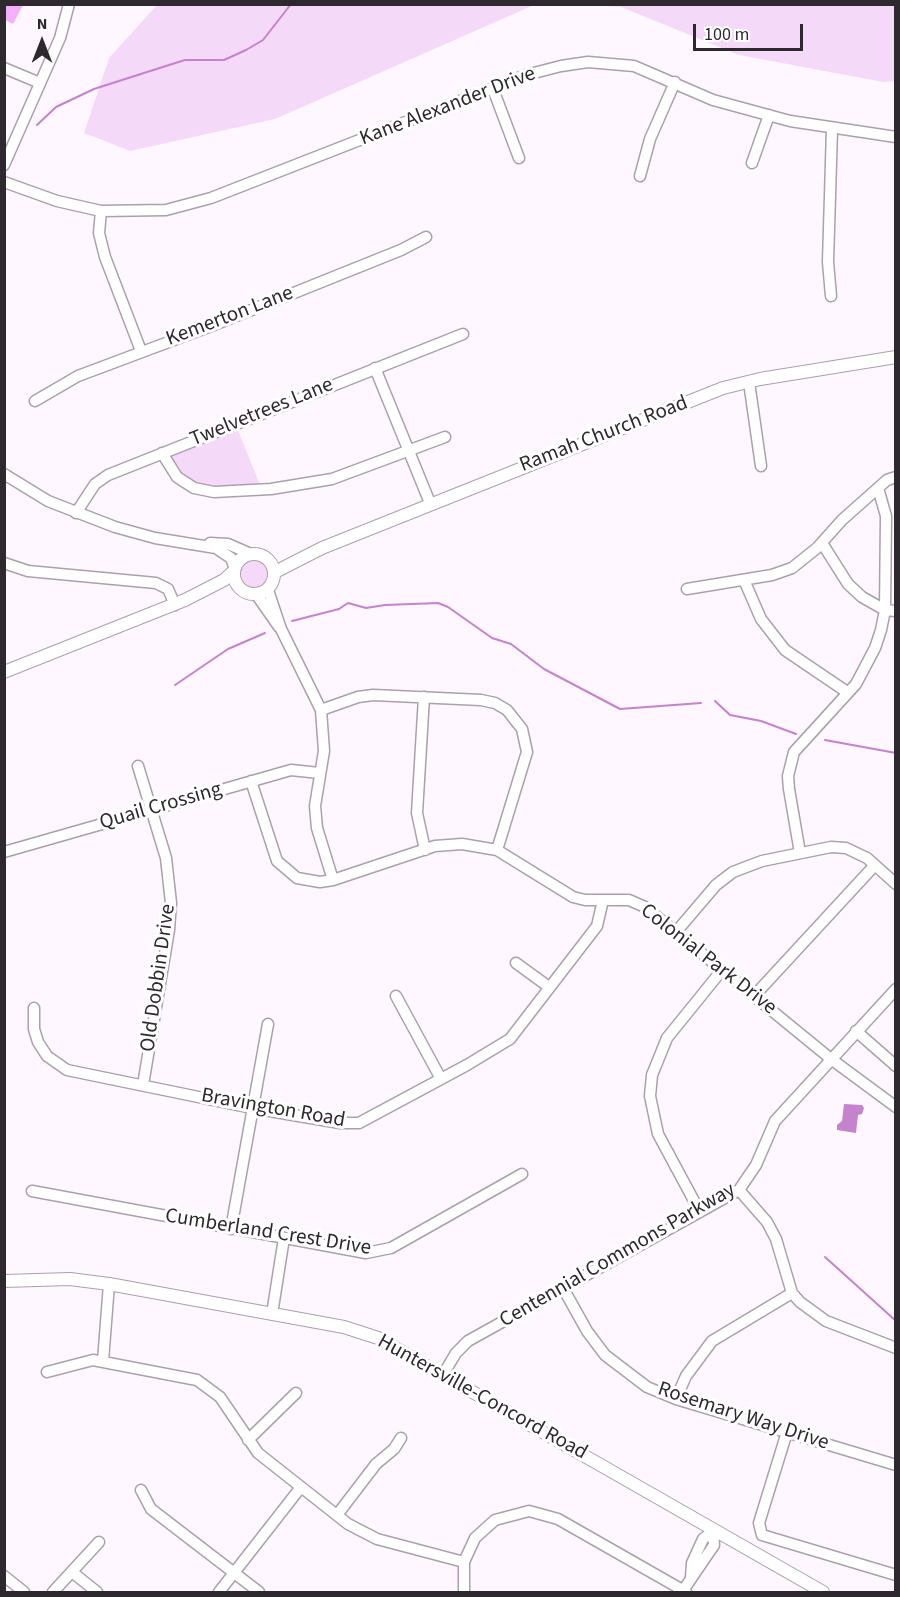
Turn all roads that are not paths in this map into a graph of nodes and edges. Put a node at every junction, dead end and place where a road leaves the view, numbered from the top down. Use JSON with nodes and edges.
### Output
{"nodes":[{"id":1,"x":69,"y":4,"type":"edge"},
{"id":2,"x":4,"y":68,"type":"edge"},
{"id":3,"x":675,"y":82,"type":"junction"},
{"id":4,"x":40,"y":83,"type":"junction"},
{"id":5,"x":493,"y":89,"type":"junction"},
{"id":6,"x":769,"y":115,"type":"junction"},
{"id":7,"x":832,"y":129,"type":"junction"},
{"id":8,"x":896,"y":137,"type":"edge"},
{"id":9,"x":519,"y":158,"type":"dead end"},
{"id":10,"x":752,"y":163,"type":"dead end"},
{"id":11,"x":4,"y":165,"type":"edge"},
{"id":12,"x":640,"y":176,"type":"dead end"},
{"id":13,"x":4,"y":182,"type":"edge"},
{"id":14,"x":101,"y":211,"type":"junction"},
{"id":15,"x":426,"y":237,"type":"dead end"},
{"id":16,"x":831,"y":296,"type":"dead end"},
{"id":17,"x":463,"y":334,"type":"dead end"},
{"id":18,"x":141,"y":351,"type":"junction"},
{"id":19,"x":896,"y":357,"type":"edge"},
{"id":20,"x":375,"y":368,"type":"junction"},
{"id":21,"x":748,"y":382,"type":"junction"},
{"id":22,"x":35,"y":401,"type":"dead end"},
{"id":23,"x":444,"y":437,"type":"dead end"},
{"id":24,"x":408,"y":450,"type":"junction"},
{"id":25,"x":162,"y":453,"type":"junction"},
{"id":26,"x":760,"y":466,"type":"dead end"},
{"id":27,"x":4,"y":474,"type":"edge"},
{"id":28,"x":896,"y":477,"type":"edge"},
{"id":29,"x":878,"y":488,"type":"junction"},
{"id":30,"x":430,"y":503,"type":"junction"},
{"id":31,"x":76,"y":513,"type":"junction"},
{"id":32,"x":822,"y":543,"type":"junction"},
{"id":33,"x":198,"y":544,"type":"junction"},
{"id":34,"x":322,"y":548,"type":"junction"},
{"id":35,"x":251,"y":554,"type":"junction"},
{"id":36,"x":269,"y":560,"type":"junction"},
{"id":37,"x":4,"y":563,"type":"edge"},
{"id":38,"x":234,"y":570,"type":"junction"},
{"id":39,"x":275,"y":572,"type":"junction"},
{"id":40,"x":744,"y":580,"type":"junction"},
{"id":41,"x":238,"y":587,"type":"junction"},
{"id":42,"x":687,"y":590,"type":"dead end"},
{"id":43,"x":262,"y":592,"type":"junction"},
{"id":44,"x":180,"y":603,"type":"junction"},
{"id":45,"x":890,"y":611,"type":"edge"},
{"id":46,"x":4,"y":672,"type":"edge"},
{"id":47,"x":848,"y":692,"type":"junction"},
{"id":48,"x":424,"y":697,"type":"junction"},
{"id":49,"x":321,"y":710,"type":"junction"},
{"id":50,"x":138,"y":766,"type":"dead end"},
{"id":51,"x":318,"y":773,"type":"junction"},
{"id":52,"x":251,"y":782,"type":"junction"},
{"id":53,"x":151,"y":810,"type":"junction"},
{"id":54,"x":424,"y":850,"type":"junction"},
{"id":55,"x":497,"y":850,"type":"junction"},
{"id":56,"x":4,"y":852,"type":"edge"},
{"id":57,"x":800,"y":853,"type":"junction"},
{"id":58,"x":875,"y":866,"type":"junction"},
{"id":59,"x":333,"y":880,"type":"junction"},
{"id":60,"x":896,"y":884,"type":"edge"},
{"id":61,"x":603,"y":900,"type":"junction"},
{"id":62,"x":676,"y":932,"type":"junction"},
{"id":63,"x":516,"y":963,"type":"dead end"},
{"id":64,"x":722,"y":970,"type":"junction"},
{"id":65,"x":549,"y":987,"type":"junction"},
{"id":66,"x":896,"y":989,"type":"edge"},
{"id":67,"x":396,"y":996,"type":"dead end"},
{"id":68,"x":754,"y":996,"type":"junction"},
{"id":69,"x":34,"y":1008,"type":"dead end"},
{"id":70,"x":268,"y":1024,"type":"dead end"},
{"id":71,"x":856,"y":1031,"type":"junction"},
{"id":72,"x":831,"y":1059,"type":"junction"},
{"id":73,"x":896,"y":1066,"type":"edge"},
{"id":74,"x":441,"y":1079,"type":"junction"},
{"id":75,"x":143,"y":1085,"type":"junction"},
{"id":76,"x":896,"y":1107,"type":"edge"},
{"id":77,"x":252,"y":1108,"type":"junction"},
{"id":78,"x":522,"y":1174,"type":"dead end"},
{"id":79,"x":739,"y":1190,"type":"junction"},
{"id":80,"x":32,"y":1191,"type":"dead end"},
{"id":81,"x":700,"y":1212,"type":"junction"},
{"id":82,"x":231,"y":1229,"type":"junction"},
{"id":83,"x":284,"y":1238,"type":"junction"},
{"id":84,"x":4,"y":1281,"type":"edge"},
{"id":85,"x":109,"y":1284,"type":"junction"},
{"id":86,"x":563,"y":1288,"type":"junction"},
{"id":87,"x":792,"y":1293,"type":"junction"},
{"id":88,"x":272,"y":1314,"type":"junction"},
{"id":89,"x":896,"y":1348,"type":"edge"},
{"id":90,"x":103,"y":1361,"type":"junction"},
{"id":91,"x":47,"y":1372,"type":"dead end"},
{"id":92,"x":444,"y":1373,"type":"junction"},
{"id":93,"x":296,"y":1394,"type":"dead end"},
{"id":94,"x":676,"y":1399,"type":"junction"},
{"id":95,"x":786,"y":1432,"type":"junction"},
{"id":96,"x":401,"y":1438,"type":"dead end"},
{"id":97,"x":249,"y":1440,"type":"junction"},
{"id":98,"x":896,"y":1465,"type":"edge"},
{"id":99,"x":301,"y":1487,"type":"junction"},
{"id":100,"x":141,"y":1490,"type":"dead end"},
{"id":101,"x":337,"y":1515,"type":"junction"},
{"id":102,"x":713,"y":1531,"type":"junction"},
{"id":103,"x":99,"y":1542,"type":"dead end"},
{"id":104,"x":464,"y":1562,"type":"junction"},
{"id":105,"x":72,"y":1572,"type":"junction"},
{"id":106,"x":234,"y":1573,"type":"junction"},
{"id":107,"x":896,"y":1575,"type":"edge"},
{"id":108,"x":4,"y":1576,"type":"edge"},
{"id":109,"x":684,"y":1592,"type":"edge"},
{"id":110,"x":24,"y":1593,"type":"edge"},
{"id":111,"x":53,"y":1593,"type":"edge"},
{"id":112,"x":97,"y":1593,"type":"edge"},
{"id":113,"x":219,"y":1593,"type":"edge"},
{"id":114,"x":259,"y":1593,"type":"edge"},
{"id":115,"x":464,"y":1593,"type":"edge"},
{"id":116,"x":823,"y":1593,"type":"edge"}],
"edges":[{"from":1,"to":4,"type":"street"},
{"from":2,"to":4,"type":"street"},
{"from":3,"to":5,"type":"street","name":"Kane Alexander Drive"},
{"from":3,"to":6,"type":"street","name":"Kane Alexander Drive"},
{"from":3,"to":12,"type":"street"},
{"from":4,"to":11,"type":"street"},
{"from":5,"to":9,"type":"street"},
{"from":5,"to":14,"type":"street","name":"Kane Alexander Drive"},
{"from":6,"to":7,"type":"street","name":"Kane Alexander Drive"},
{"from":6,"to":10,"type":"street"},
{"from":7,"to":8,"type":"street","name":"Kane Alexander Drive"},
{"from":7,"to":16,"type":"street"},
{"from":13,"to":14,"type":"street","name":"Kane Alexander Drive"},
{"from":14,"to":18,"type":"street"},
{"from":15,"to":18,"type":"street","name":"Kemerton Lane"},
{"from":17,"to":20,"type":"street","name":"Twelvetrees Lane"},
{"from":18,"to":22,"type":"street","name":"Kemerton Lane"},
{"from":19,"to":21,"type":"main road","name":"Ramah Church Road"},
{"from":20,"to":24,"type":"street"},
{"from":20,"to":25,"type":"street","name":"Twelvetrees Lane"},
{"from":21,"to":26,"type":"street"},
{"from":21,"to":30,"type":"main road","name":"Ramah Church Road"},
{"from":23,"to":24,"type":"street"},
{"from":24,"to":25,"type":"street"},
{"from":24,"to":30,"type":"street"},
{"from":25,"to":31,"type":"street","name":"Twelvetrees Lane"},
{"from":27,"to":31,"type":"street"},
{"from":28,"to":29,"type":"street"},
{"from":29,"to":32,"type":"street"},
{"from":29,"to":45,"type":"street"},
{"from":30,"to":34,"type":"main road","name":"Ramah Church Road"},
{"from":31,"to":33,"type":"street"},
{"from":32,"to":40,"type":"street"},
{"from":32,"to":45,"type":"street"},
{"from":33,"to":35,"type":"street"},
{"from":33,"to":38,"type":"street"},
{"from":34,"to":36,"type":"main road","name":"Ramah Church Road"},
{"from":34,"to":39,"type":"main road","name":"Ramah Church Road"},
{"from":35,"to":36,"type":"main road"},
{"from":35,"to":38,"type":"main road"},
{"from":36,"to":39,"type":"main road"},
{"from":37,"to":44,"type":"street"},
{"from":38,"to":41,"type":"main road"},
{"from":38,"to":44,"type":"main road"},
{"from":39,"to":43,"type":"main road"},
{"from":40,"to":42,"type":"street"},
{"from":40,"to":47,"type":"street"},
{"from":41,"to":43,"type":"main road"},
{"from":41,"to":44,"type":"main road"},
{"from":43,"to":49,"type":"street"},
{"from":44,"to":46,"type":"main road"},
{"from":45,"to":47,"type":"street"},
{"from":47,"to":57,"type":"street"},
{"from":48,"to":49,"type":"street"},
{"from":48,"to":54,"type":"street"},
{"from":48,"to":55,"type":"street"},
{"from":49,"to":51,"type":"street"},
{"from":50,"to":53,"type":"street","name":"Old Dobbin Drive"},
{"from":51,"to":52,"type":"street","name":"Quail Crossing"},
{"from":51,"to":59,"type":"street"},
{"from":52,"to":53,"type":"street","name":"Quail Crossing"},
{"from":52,"to":59,"type":"street","name":"Colonial Park Drive"},
{"from":53,"to":56,"type":"street","name":"Quail Crossing"},
{"from":53,"to":75,"type":"street","name":"Old Dobbin Drive"},
{"from":54,"to":55,"type":"street","name":"Colonial Park Drive"},
{"from":54,"to":59,"type":"street","name":"Colonial Park Drive"},
{"from":55,"to":61,"type":"street","name":"Colonial Park Drive"},
{"from":57,"to":58,"type":"street"},
{"from":57,"to":62,"type":"street"},
{"from":58,"to":60,"type":"street"},
{"from":58,"to":68,"type":"street"},
{"from":61,"to":62,"type":"street","name":"Colonial Park Drive"},
{"from":61,"to":65,"type":"street","name":"Bravington Road"},
{"from":62,"to":64,"type":"street","name":"Colonial Park Drive"},
{"from":63,"to":65,"type":"street"},
{"from":64,"to":68,"type":"street","name":"Colonial Park Drive"},
{"from":64,"to":81,"type":"street"},
{"from":65,"to":74,"type":"street","name":"Bravington Road"},
{"from":66,"to":71,"type":"street","name":"Centennial Commons Parkway"},
{"from":67,"to":74,"type":"street"},
{"from":68,"to":72,"type":"street","name":"Colonial Park Drive"},
{"from":69,"to":75,"type":"street","name":"Bravington Road"},
{"from":70,"to":77,"type":"street"},
{"from":71,"to":72,"type":"street","name":"Centennial Commons Parkway"},
{"from":71,"to":73,"type":"street"},
{"from":72,"to":76,"type":"street","name":"Colonial Park Drive"},
{"from":72,"to":79,"type":"street","name":"Centennial Commons Parkway"},
{"from":74,"to":77,"type":"street","name":"Bravington Road"},
{"from":75,"to":77,"type":"street","name":"Bravington Road"},
{"from":77,"to":82,"type":"street"},
{"from":78,"to":83,"type":"street","name":"Cumberland Crest Drive"},
{"from":79,"to":81,"type":"street","name":"Centennial Commons Parkway"},
{"from":79,"to":87,"type":"street"},
{"from":80,"to":82,"type":"street","name":"Cumberland Crest Drive"},
{"from":81,"to":86,"type":"street","name":"Centennial Commons Parkway"},
{"from":82,"to":83,"type":"street","name":"Cumberland Crest Drive"},
{"from":83,"to":88,"type":"street"},
{"from":84,"to":85,"type":"main road","name":"Huntersville-Concord Road"},
{"from":85,"to":88,"type":"main road","name":"Huntersville-Concord Road"},
{"from":85,"to":90,"type":"street"},
{"from":86,"to":92,"type":"street","name":"Centennial Commons Parkway"},
{"from":86,"to":94,"type":"street","name":"Rosemary Way Drive"},
{"from":87,"to":89,"type":"street"},
{"from":87,"to":94,"type":"street"},
{"from":88,"to":92,"type":"main road","name":"Huntersville-Concord Road"},
{"from":90,"to":91,"type":"street"},
{"from":90,"to":97,"type":"street"},
{"from":92,"to":102,"type":"main road","name":"Huntersville-Concord Road"},
{"from":93,"to":97,"type":"street"},
{"from":94,"to":95,"type":"street","name":"Rosemary Way Drive"},
{"from":95,"to":98,"type":"street","name":"Rosemary Way Drive"},
{"from":95,"to":107,"type":"street"},
{"from":96,"to":101,"type":"street"},
{"from":97,"to":99,"type":"street"},
{"from":99,"to":101,"type":"street"},
{"from":99,"to":106,"type":"street"},
{"from":100,"to":106,"type":"street"},
{"from":101,"to":104,"type":"street"},
{"from":102,"to":109,"type":"street"},
{"from":102,"to":116,"type":"main road","name":"Huntersville-Concord Road"},
{"from":103,"to":105,"type":"street"},
{"from":104,"to":109,"type":"street"},
{"from":104,"to":115,"type":"street"},
{"from":105,"to":111,"type":"street"},
{"from":105,"to":112,"type":"street"},
{"from":106,"to":113,"type":"street"},
{"from":106,"to":114,"type":"street"},
{"from":108,"to":110,"type":"street"}]}
